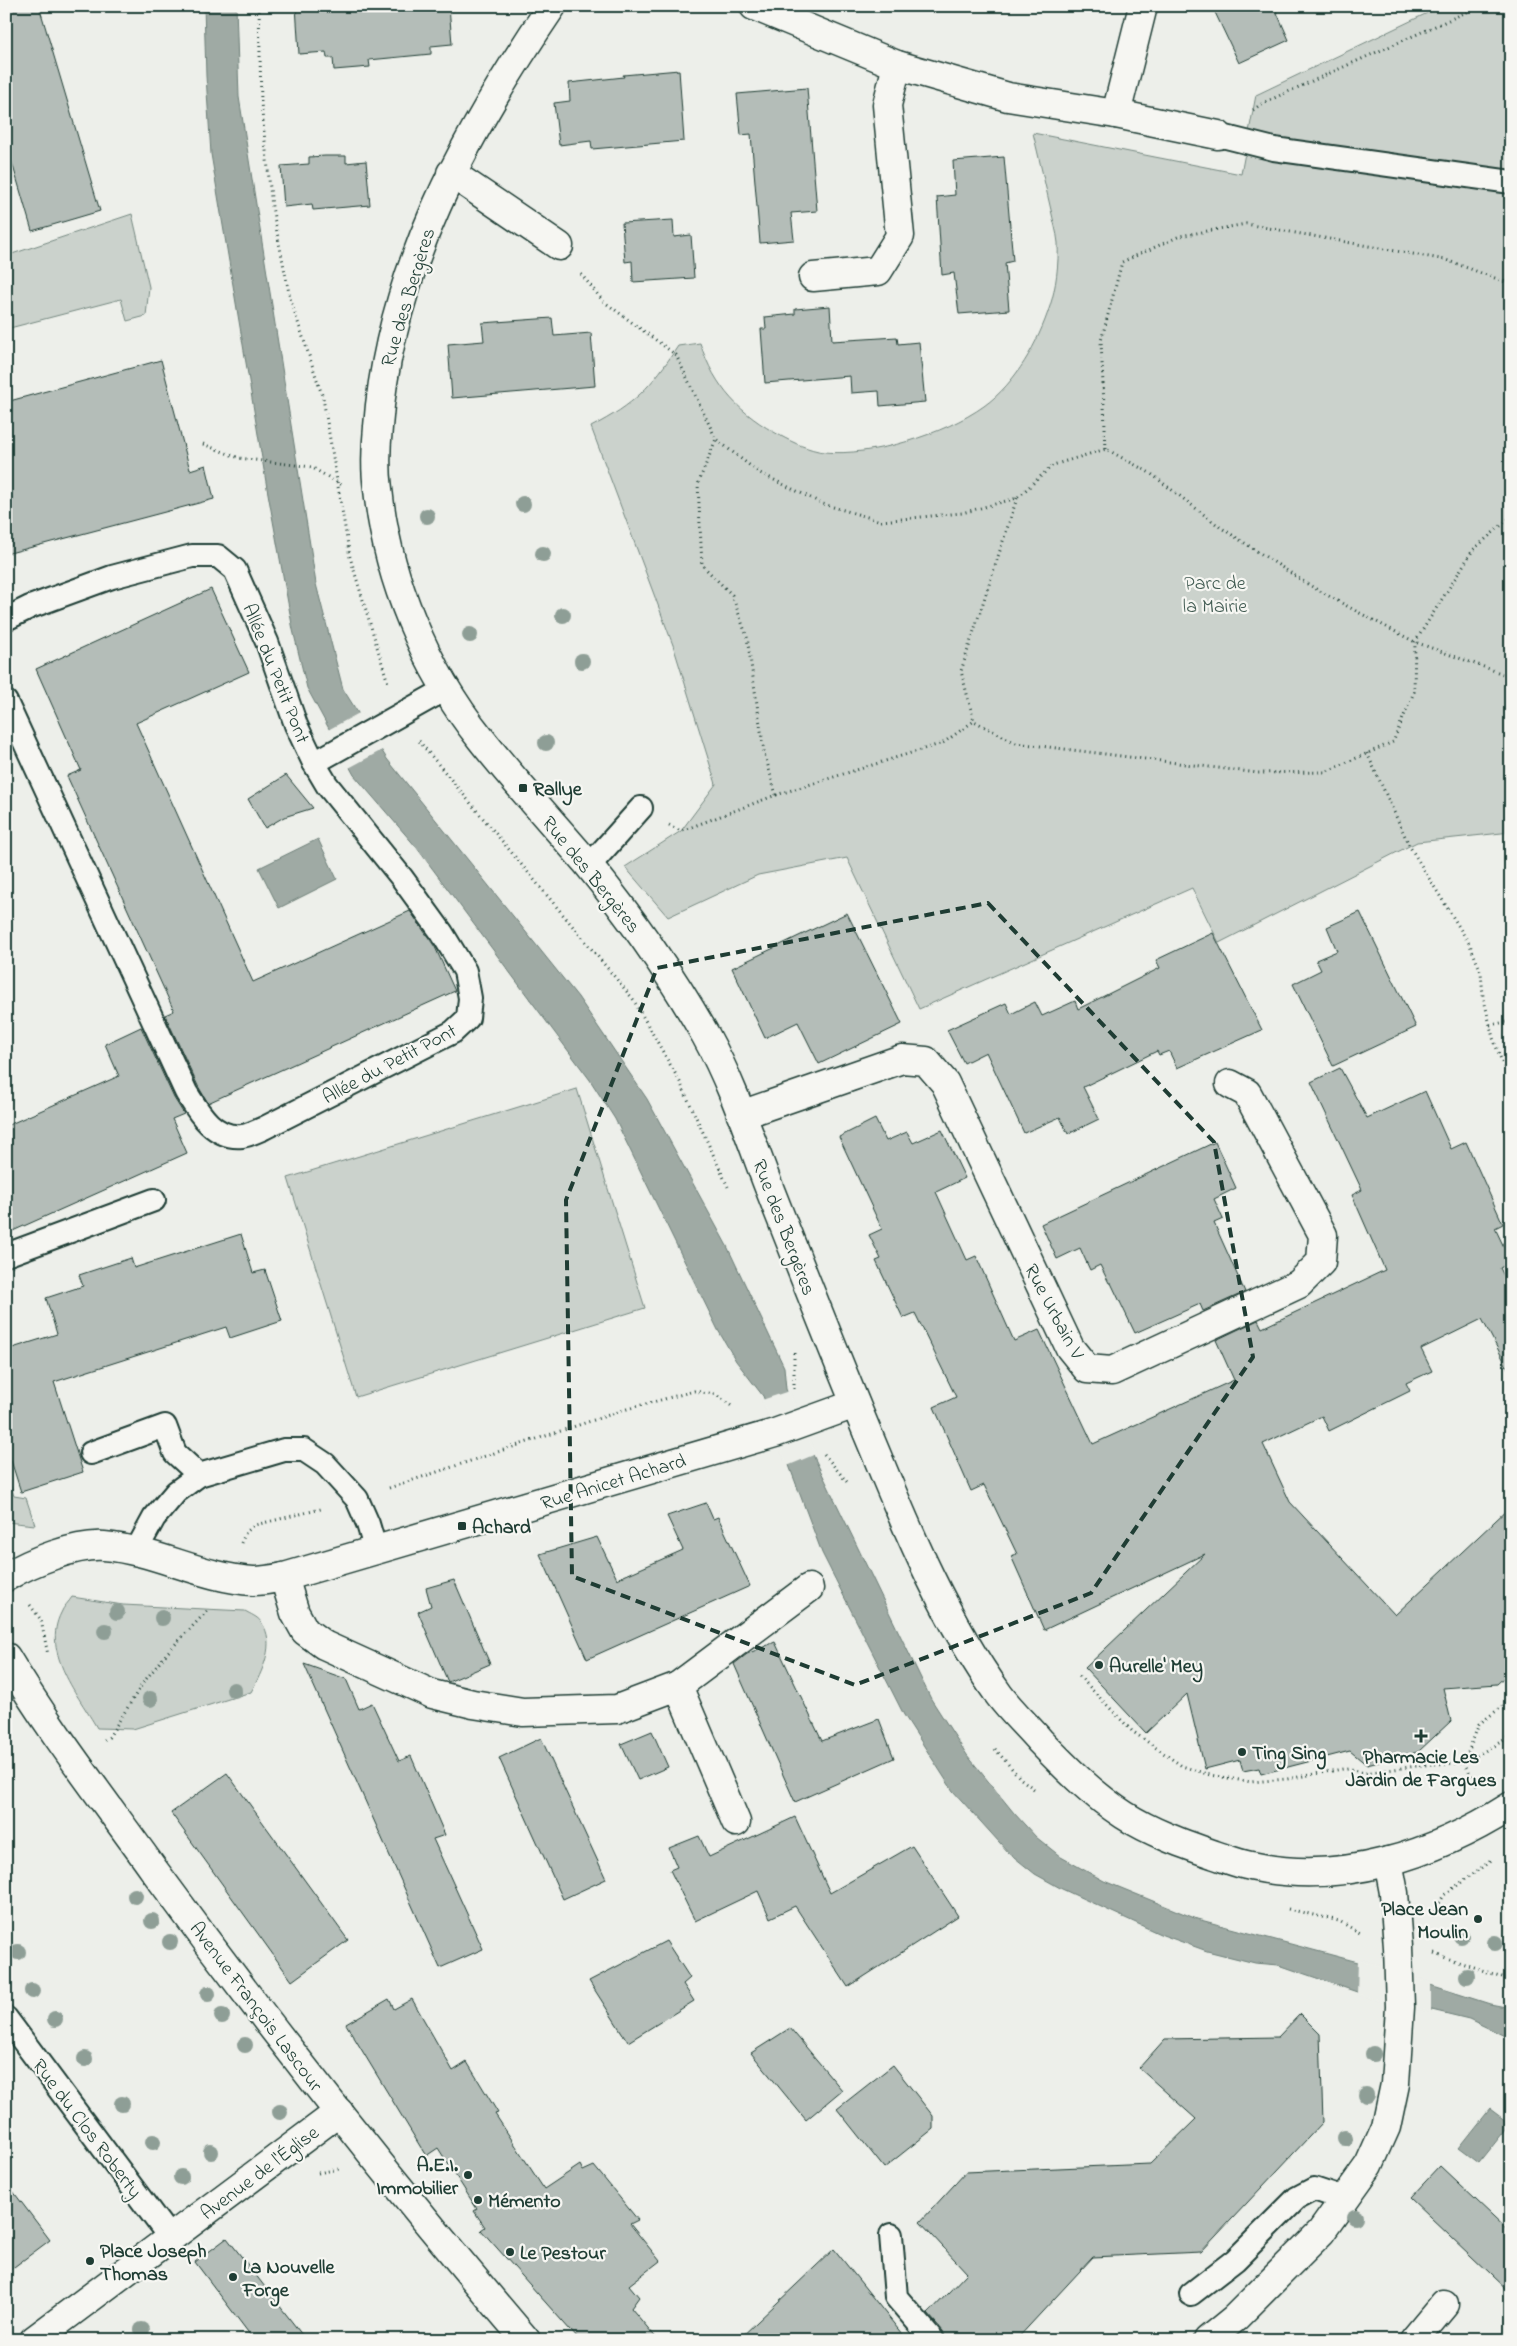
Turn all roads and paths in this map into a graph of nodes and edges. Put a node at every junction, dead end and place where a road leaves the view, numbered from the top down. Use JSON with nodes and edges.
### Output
{"nodes":[{"id":1,"x":552,"y":6,"type":"edge"},
{"id":2,"x":754,"y":6,"type":"edge"},
{"id":3,"x":1143,"y":6,"type":"edge"},
{"id":4,"x":1480,"y":6,"type":"edge"},
{"id":5,"x":897,"y":64,"type":"junction"},
{"id":6,"x":1116,"y":114,"type":"junction"},
{"id":7,"x":1218,"y":135,"type":"junction"},
{"id":8,"x":451,"y":173,"type":"junction"},
{"id":9,"x":1511,"y":182,"type":"edge"},
{"id":10,"x":559,"y":246,"type":"joint"},
{"id":11,"x":812,"y":277,"type":"dead end"},
{"id":12,"x":1511,"y":284,"type":"edge"},
{"id":13,"x":716,"y":439,"type":"junction"},
{"id":14,"x":203,"y":444,"type":"dead end"},
{"id":15,"x":1106,"y":449,"type":"junction"},
{"id":16,"x":336,"y":482,"type":"dead end"},
{"id":17,"x":1017,"y":498,"type":"junction"},
{"id":18,"x":1511,"y":517,"type":"edge"},
{"id":19,"x":6,"y":619,"type":"edge"},
{"id":20,"x":1415,"y":642,"type":"junction"},
{"id":21,"x":1511,"y":674,"type":"edge"},
{"id":22,"x":446,"y":689,"type":"junction"},
{"id":23,"x":6,"y":702,"type":"edge"},
{"id":24,"x":974,"y":721,"type":"junction"},
{"id":25,"x":1367,"y":753,"type":"junction"},
{"id":26,"x":314,"y":763,"type":"junction"},
{"id":27,"x":776,"y":796,"type":"junction"},
{"id":28,"x":641,"y":808,"type":"joint"},
{"id":29,"x":589,"y":866,"type":"junction"},
{"id":30,"x":1511,"y":1021,"type":"edge"},
{"id":31,"x":1490,"y":1025,"type":"junction"},
{"id":32,"x":1230,"y":1084,"type":"dead end"},
{"id":33,"x":1511,"y":1086,"type":"edge"},
{"id":34,"x":741,"y":1116,"type":"junction"},
{"id":35,"x":154,"y":1200,"type":"dead end"},
{"id":36,"x":6,"y":1255,"type":"edge"},
{"id":37,"x":855,"y":1404,"type":"junction"},
{"id":38,"x":91,"y":1453,"type":"dead end"},
{"id":39,"x":199,"y":1475,"type":"junction"},
{"id":40,"x":136,"y":1551,"type":"junction"},
{"id":41,"x":376,"y":1551,"type":"junction"},
{"id":42,"x":284,"y":1577,"type":"junction"},
{"id":43,"x":6,"y":1578,"type":"edge"},
{"id":44,"x":808,"y":1588,"type":"dead end"},
{"id":45,"x":6,"y":1657,"type":"edge"},
{"id":46,"x":1079,"y":1676,"type":"dead end"},
{"id":47,"x":678,"y":1686,"type":"junction"},
{"id":48,"x":1511,"y":1700,"type":"edge"},
{"id":49,"x":1511,"y":1736,"type":"edge"},
{"id":50,"x":1464,"y":1763,"type":"junction"},
{"id":51,"x":1502,"y":1812,"type":"edge"},
{"id":52,"x":736,"y":1822,"type":"dead end"},
{"id":53,"x":1496,"y":1858,"type":"dead end"},
{"id":54,"x":1388,"y":1861,"type":"junction"},
{"id":55,"x":1430,"y":1919,"type":"dead end"},
{"id":56,"x":6,"y":2018,"type":"edge"},
{"id":57,"x":339,"y":2112,"type":"junction"},
{"id":58,"x":1344,"y":2198,"type":"junction"},
{"id":59,"x":891,"y":2235,"type":"dead end"},
{"id":60,"x":170,"y":2238,"type":"junction"},
{"id":61,"x":1191,"y":2294,"type":"dead end"},
{"id":62,"x":1444,"y":2304,"type":"dead end"},
{"id":63,"x":34,"y":2340,"type":"edge"},
{"id":64,"x":526,"y":2340,"type":"edge"},
{"id":65,"x":933,"y":2340,"type":"edge"},
{"id":66,"x":1208,"y":2340,"type":"edge"},
{"id":67,"x":1414,"y":2340,"type":"edge"}],
"edges":[{"from":1,"to":8,"type":"street","name":"Rue des Bergères"},
{"from":2,"to":5,"type":"street"},
{"from":3,"to":6,"type":"street"},
{"from":4,"to":7,"type":"path"},
{"from":5,"to":6,"type":"street"},
{"from":5,"to":11,"type":"street"},
{"from":6,"to":7,"type":"street"},
{"from":7,"to":9,"type":"lane"},
{"from":8,"to":10,"type":"street"},
{"from":8,"to":22,"type":"street","name":"Rue des Bergères"},
{"from":10,"to":13,"type":"path"},
{"from":12,"to":15,"type":"path"},
{"from":13,"to":17,"type":"path"},
{"from":13,"to":27,"type":"path"},
{"from":14,"to":16,"type":"path"},
{"from":15,"to":17,"type":"path"},
{"from":15,"to":20,"type":"path"},
{"from":17,"to":24,"type":"path"},
{"from":18,"to":20,"type":"path"},
{"from":19,"to":26,"type":"lane","name":"Allée du Petit Pont"},
{"from":20,"to":21,"type":"path"},
{"from":20,"to":25,"type":"path"},
{"from":22,"to":26,"type":"lane"},
{"from":22,"to":29,"type":"street","name":"Rue des Bergères"},
{"from":23,"to":26,"type":"lane","name":"Allée du Petit Pont"},
{"from":24,"to":25,"type":"path"},
{"from":24,"to":27,"type":"path"},
{"from":25,"to":31,"type":"path"},
{"from":27,"to":28,"type":"path"},
{"from":28,"to":29,"type":"lane"},
{"from":29,"to":34,"type":"street","name":"Rue des Bergères"},
{"from":30,"to":31,"type":"path"},
{"from":31,"to":33,"type":"path"},
{"from":32,"to":34,"type":"street","name":"Rue Urbain V"},
{"from":34,"to":37,"type":"street","name":"Rue des Bergères"},
{"from":35,"to":36,"type":"lane"},
{"from":37,"to":41,"type":"street","name":"Rue Anicet Achard"},
{"from":37,"to":54,"type":"street","name":"Rue des Bergères"},
{"from":38,"to":39,"type":"lane"},
{"from":39,"to":40,"type":"lane"},
{"from":39,"to":41,"type":"lane"},
{"from":40,"to":42,"type":"street","name":"Rue Anicet Achard"},
{"from":40,"to":43,"type":"street","name":"Rue Anicet Achard"},
{"from":41,"to":42,"type":"street","name":"Rue Anicet Achard"},
{"from":42,"to":47,"type":"street"},
{"from":44,"to":47,"type":"street"},
{"from":45,"to":57,"type":"street","name":"Avenue François Lascour"},
{"from":46,"to":50,"type":"path"},
{"from":47,"to":52,"type":"street"},
{"from":48,"to":50,"type":"path"},
{"from":49,"to":50,"type":"path"},
{"from":50,"to":51,"type":"path"},
{"from":51,"to":54,"type":"street","name":"Rue des Bergères"},
{"from":53,"to":55,"type":"path"},
{"from":54,"to":58,"type":"street"},
{"from":56,"to":60,"type":"lane","name":"Rue du Clos Roberty"},
{"from":57,"to":60,"type":"street","name":"Avenue de l'Église"},
{"from":57,"to":64,"type":"street","name":"Avenue François Lascour"},
{"from":58,"to":61,"type":"lane"},
{"from":58,"to":66,"type":"street"},
{"from":59,"to":65,"type":"lane"},
{"from":60,"to":63,"type":"street","name":"Avenue de l'Église"},
{"from":62,"to":67,"type":"street"}]}
